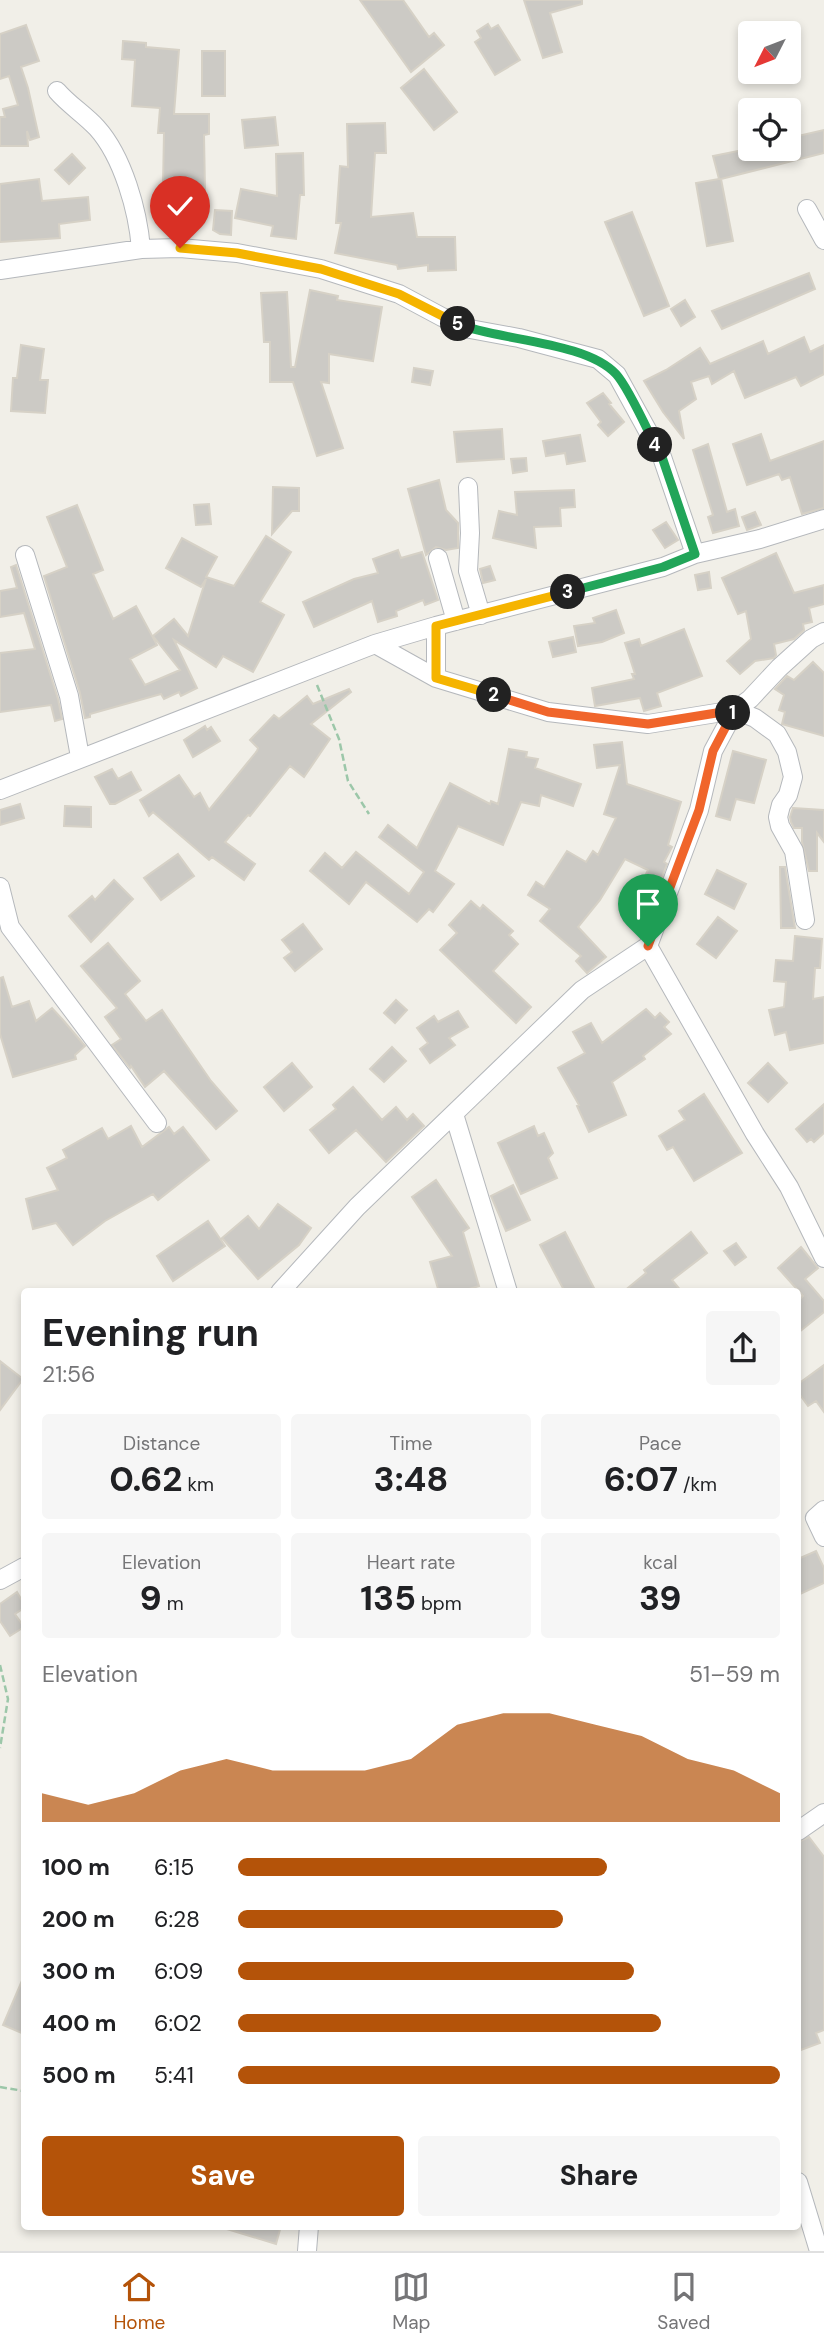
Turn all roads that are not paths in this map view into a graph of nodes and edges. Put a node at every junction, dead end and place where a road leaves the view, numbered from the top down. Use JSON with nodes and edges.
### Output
{"nodes":[{"id":1,"x":57,"y":91,"type":"dead end"},
{"id":2,"x":807,"y":209,"type":"dead end"},
{"id":3,"x":824,"y":240,"type":"edge"},
{"id":4,"x":141,"y":249,"type":"junction"},
{"id":5,"x":0,"y":270,"type":"edge"},
{"id":6,"x":468,"y":487,"type":"dead end"},
{"id":7,"x":824,"y":519,"type":"edge"},
{"id":8,"x":695,"y":554,"type":"junction"},
{"id":9,"x":25,"y":555,"type":"dead end"},
{"id":10,"x":438,"y":558,"type":"dead end"},
{"id":11,"x":481,"y":615,"type":"junction"},
{"id":12,"x":456,"y":621,"type":"junction"},
{"id":13,"x":436,"y":626,"type":"junction"},
{"id":14,"x":824,"y":632,"type":"edge"},
{"id":15,"x":376,"y":644,"type":"junction"},
{"id":16,"x":436,"y":678,"type":"junction"},
{"id":17,"x":735,"y":710,"type":"junction"},
{"id":18,"x":80,"y":757,"type":"junction"},
{"id":19,"x":0,"y":790,"type":"edge"},
{"id":20,"x":0,"y":887,"type":"edge"},
{"id":21,"x":805,"y":920,"type":"dead end"},
{"id":22,"x":648,"y":946,"type":"junction"},
{"id":23,"x":454,"y":1114,"type":"junction"},
{"id":24,"x":158,"y":1123,"type":"dead end"},
{"id":25,"x":824,"y":1258,"type":"edge"},
{"id":26,"x":284,"y":1288,"type":"edge"},
{"id":27,"x":507,"y":1288,"type":"edge"},
{"id":28,"x":824,"y":1510,"type":"edge"},
{"id":29,"x":824,"y":1537,"type":"edge"},
{"id":30,"x":21,"y":1569,"type":"edge"},
{"id":31,"x":0,"y":1580,"type":"edge"},
{"id":32,"x":824,"y":1813,"type":"edge"},
{"id":33,"x":801,"y":1829,"type":"edge"},
{"id":34,"x":801,"y":2192,"type":"edge"},
{"id":35,"x":304,"y":2230,"type":"edge"},
{"id":36,"x":307,"y":2251,"type":"edge"},
{"id":37,"x":819,"y":2251,"type":"edge"}],
"edges":[{"from":1,"to":4,"type":"street"},
{"from":2,"to":3,"type":"street"},
{"from":4,"to":5,"type":"street"},
{"from":4,"to":8,"type":"street"},
{"from":6,"to":11,"type":"street"},
{"from":7,"to":8,"type":"street"},
{"from":8,"to":11,"type":"street"},
{"from":9,"to":18,"type":"street"},
{"from":10,"to":12,"type":"street"},
{"from":11,"to":12,"type":"street"},
{"from":12,"to":13,"type":"street"},
{"from":13,"to":15,"type":"street"},
{"from":13,"to":16,"type":"street"},
{"from":14,"to":17,"type":"street"},
{"from":15,"to":16,"type":"street"},
{"from":15,"to":18,"type":"street"},
{"from":16,"to":17,"type":"street"},
{"from":17,"to":21,"type":"street"},
{"from":17,"to":22,"type":"street"},
{"from":18,"to":19,"type":"street"},
{"from":20,"to":24,"type":"street"},
{"from":22,"to":23,"type":"street"},
{"from":22,"to":25,"type":"street"},
{"from":23,"to":26,"type":"street"},
{"from":23,"to":27,"type":"street"},
{"from":28,"to":29,"type":"street"},
{"from":30,"to":31,"type":"street"},
{"from":32,"to":33,"type":"street"},
{"from":34,"to":37,"type":"street"},
{"from":35,"to":36,"type":"street"}]}
